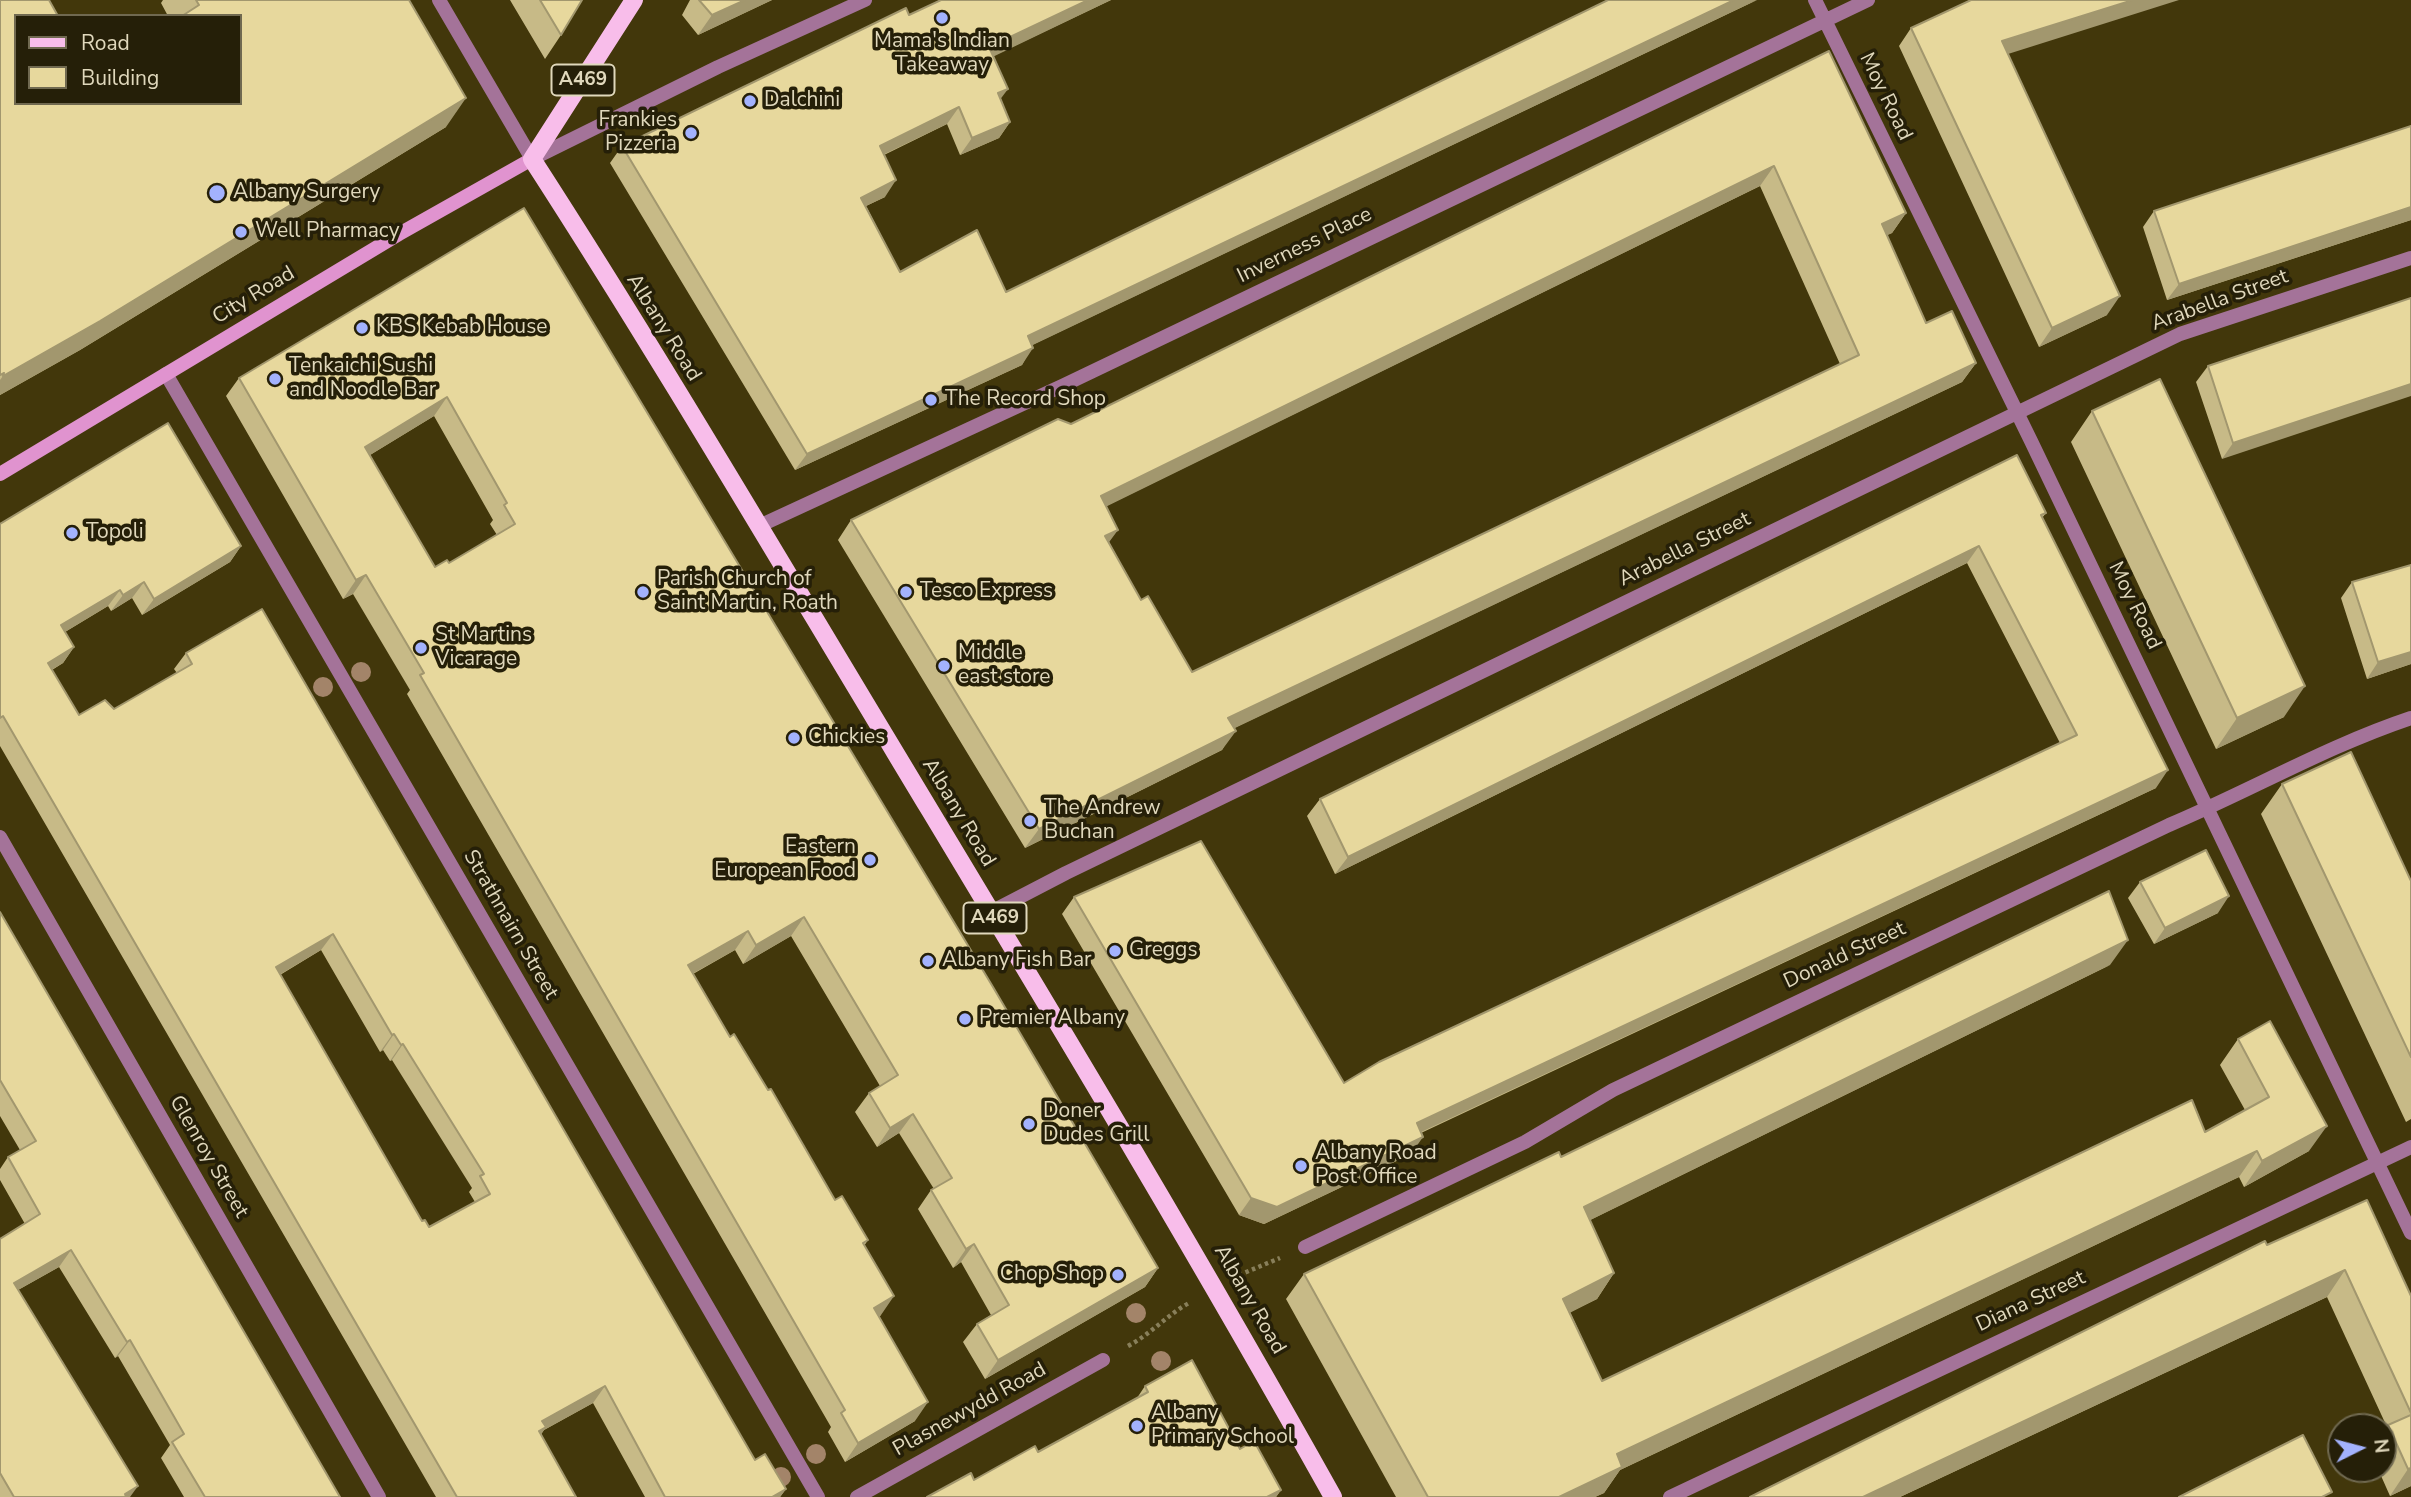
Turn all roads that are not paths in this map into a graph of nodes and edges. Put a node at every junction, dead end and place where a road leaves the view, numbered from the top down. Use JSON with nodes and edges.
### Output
{"nodes":[{"id":1,"x":439,"y":0,"type":"edge"},
{"id":2,"x":634,"y":0,"type":"edge"},
{"id":3,"x":865,"y":0,"type":"edge"},
{"id":4,"x":1815,"y":0,"type":"edge"},
{"id":5,"x":1868,"y":0,"type":"edge"},
{"id":6,"x":1824,"y":19,"type":"junction"},
{"id":7,"x":532,"y":159,"type":"junction"},
{"id":8,"x":2411,"y":258,"type":"edge"},
{"id":9,"x":166,"y":374,"type":"junction"},
{"id":10,"x":2017,"y":414,"type":"junction"},
{"id":11,"x":0,"y":474,"type":"edge"},
{"id":12,"x":759,"y":526,"type":"junction"},
{"id":13,"x":2411,"y":718,"type":"edge"},
{"id":14,"x":2209,"y":809,"type":"junction"},
{"id":15,"x":0,"y":837,"type":"edge"},
{"id":16,"x":991,"y":912,"type":"junction"},
{"id":17,"x":2411,"y":1147,"type":"edge"},
{"id":18,"x":2377,"y":1163,"type":"junction"},
{"id":19,"x":2411,"y":1233,"type":"edge"},
{"id":20,"x":1305,"y":1247,"type":"dead end"},
{"id":21,"x":1103,"y":1360,"type":"road end"},
{"id":22,"x":379,"y":1497,"type":"edge"},
{"id":23,"x":818,"y":1497,"type":"edge"},
{"id":24,"x":857,"y":1497,"type":"edge"},
{"id":25,"x":1333,"y":1497,"type":"edge"},
{"id":26,"x":1670,"y":1497,"type":"edge"}],
"edges":[{"from":1,"to":7,"type":"street"},
{"from":2,"to":7,"type":"main road","number":"A469"},
{"from":3,"to":7,"type":"street"},
{"from":4,"to":6,"type":"street","name":"Moy Road"},
{"from":5,"to":6,"type":"street","name":"Inverness Place"},
{"from":6,"to":10,"type":"street","name":"Moy Road"},
{"from":6,"to":12,"type":"street","name":"Inverness Place"},
{"from":7,"to":9,"type":"main road","name":"City Road"},
{"from":7,"to":12,"type":"main road","name":"Albany Road","number":"A469"},
{"from":8,"to":10,"type":"street","name":"Arabella Street"},
{"from":9,"to":11,"type":"main road","name":"City Road"},
{"from":9,"to":23,"type":"street","name":"Strathnairn Street"},
{"from":10,"to":14,"type":"street","name":"Moy Road"},
{"from":10,"to":16,"type":"street","name":"Arabella Street"},
{"from":12,"to":16,"type":"main road","name":"Albany Road","number":"A469"},
{"from":13,"to":14,"type":"street","name":"Donald Street"},
{"from":14,"to":18,"type":"street","name":"Moy Road"},
{"from":14,"to":20,"type":"street","name":"Donald Street"},
{"from":15,"to":22,"type":"street","name":"Glenroy Street"},
{"from":16,"to":25,"type":"main road","name":"Albany Road","number":"A469"},
{"from":17,"to":18,"type":"street","name":"Diana Street"},
{"from":18,"to":19,"type":"street","name":"Moy Road"},
{"from":18,"to":26,"type":"street","name":"Diana Street"},
{"from":21,"to":24,"type":"street","name":"Plasnewydd Road"}]}
